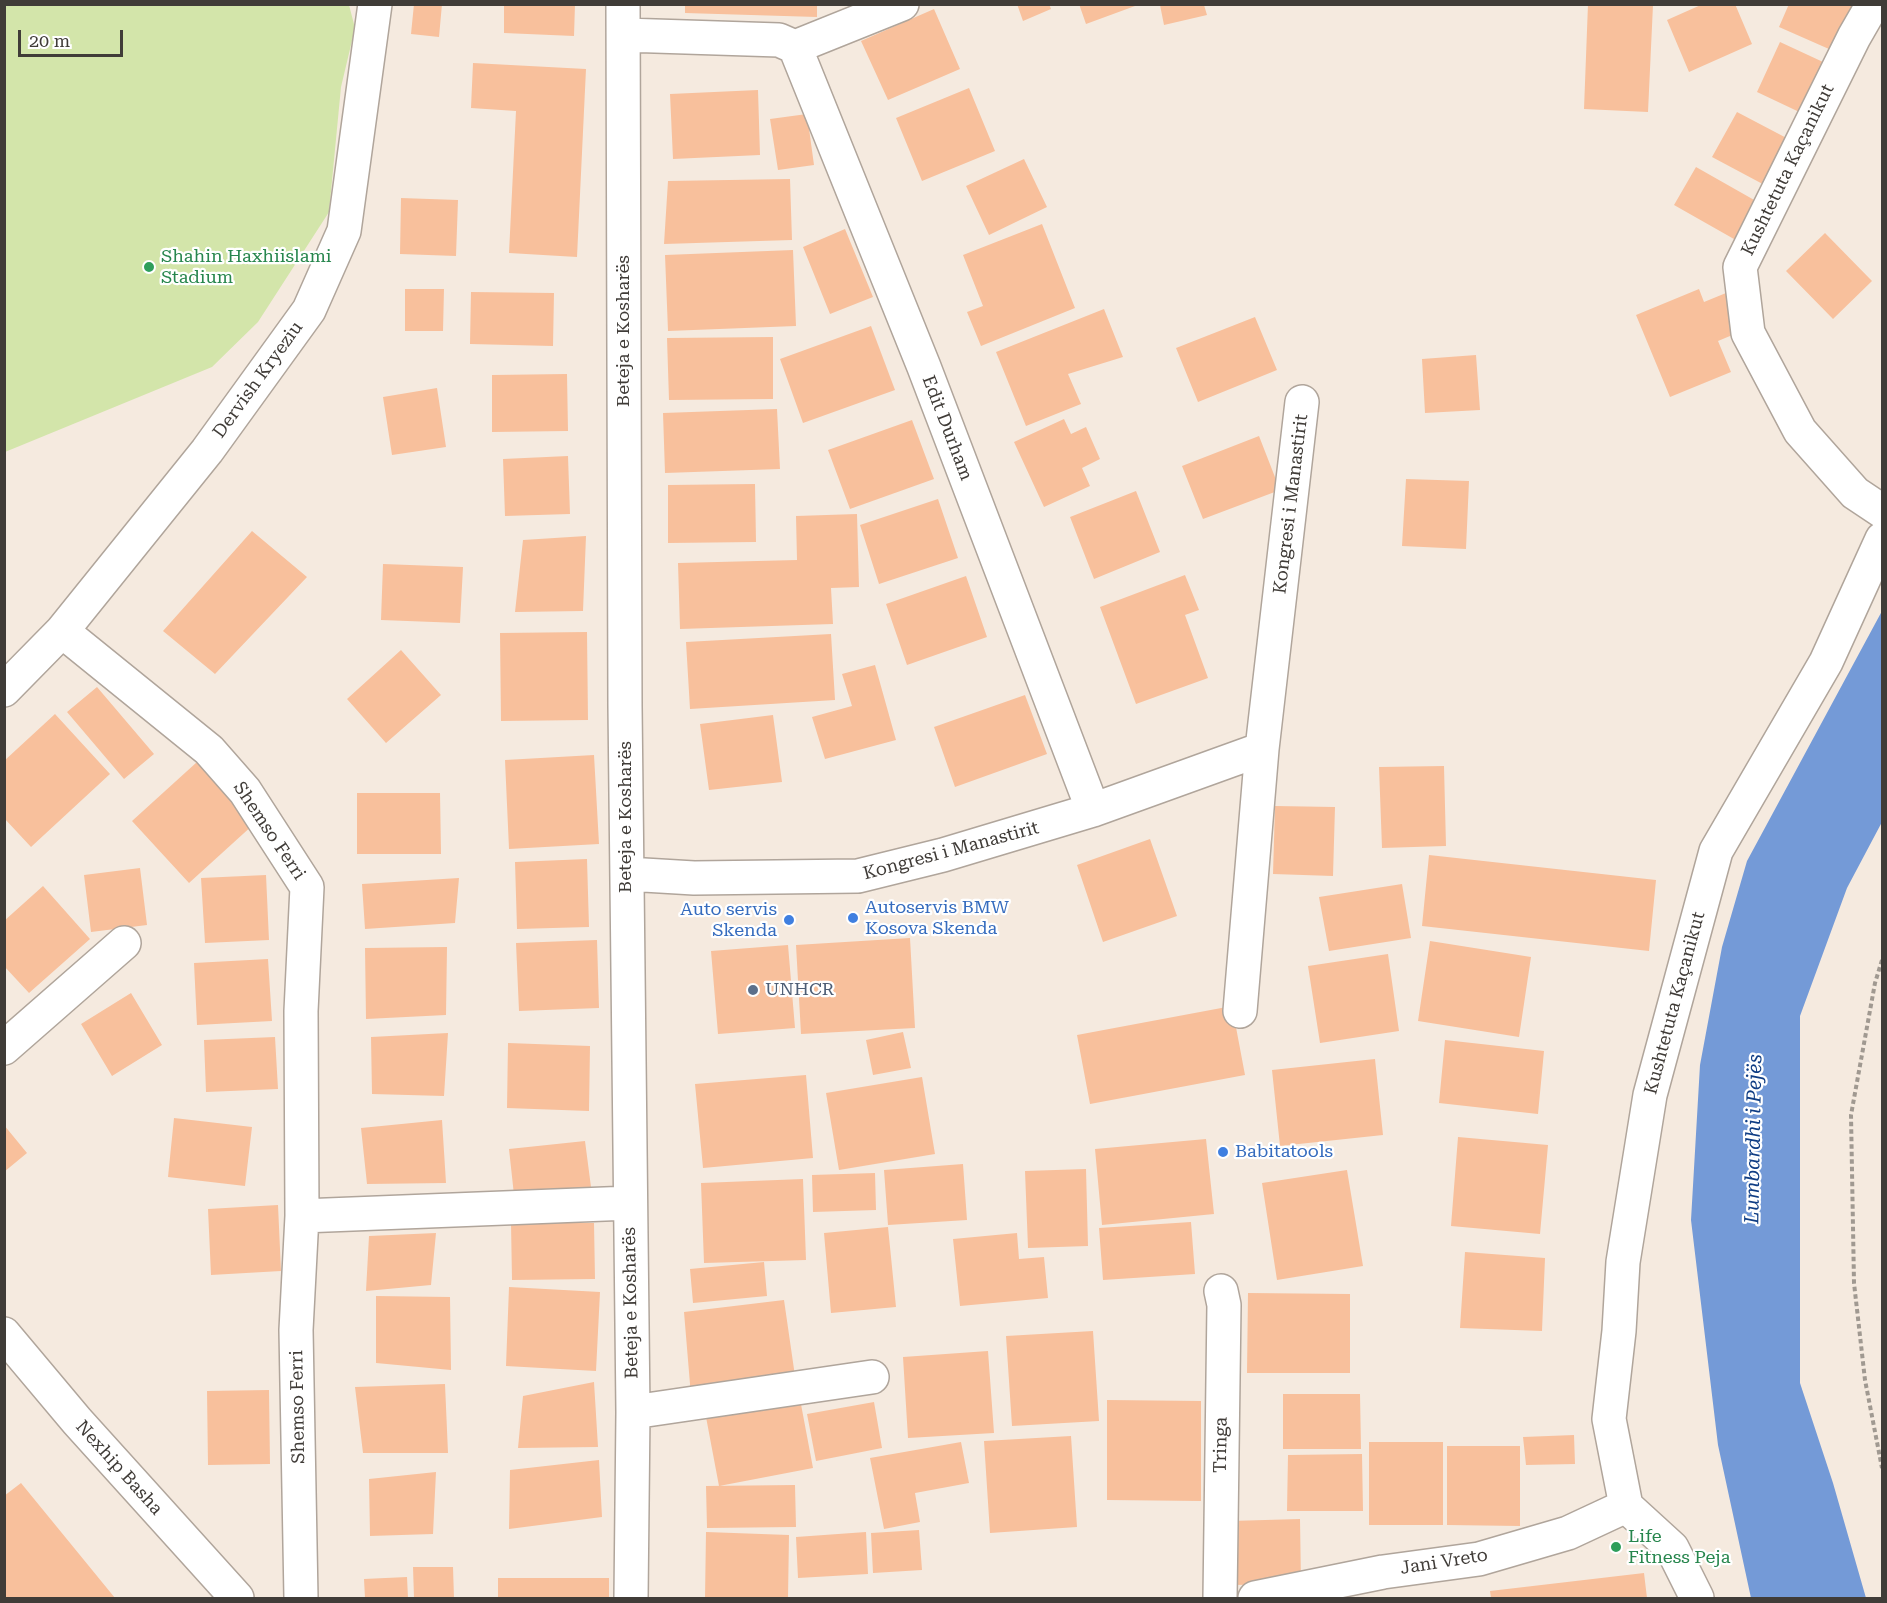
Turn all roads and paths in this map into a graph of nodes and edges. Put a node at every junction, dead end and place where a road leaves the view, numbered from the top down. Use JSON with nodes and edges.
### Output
{"nodes":[{"id":1,"x":375,"y":4,"type":"edge"},
{"id":2,"x":902,"y":4,"type":"edge"},
{"id":3,"x":1873,"y":4,"type":"edge"},
{"id":4,"x":854,"y":14,"type":"edge"},
{"id":5,"x":623,"y":20,"type":"edge"},
{"id":6,"x":795,"y":47,"type":"junction"},
{"id":7,"x":1302,"y":402,"type":"dead end"},
{"id":8,"x":1882,"y":511,"type":"edge"},
{"id":9,"x":1882,"y":539,"type":"edge"},
{"id":10,"x":62,"y":631,"type":"junction"},
{"id":11,"x":4,"y":690,"type":"edge"},
{"id":12,"x":1262,"y":749,"type":"junction"},
{"id":13,"x":1093,"y":810,"type":"junction"},
{"id":14,"x":627,"y":874,"type":"junction"},
{"id":15,"x":124,"y":943,"type":"dead end"},
{"id":16,"x":1882,"y":960,"type":"edge"},
{"id":17,"x":1240,"y":1011,"type":"dead end"},
{"id":18,"x":4,"y":1048,"type":"edge"},
{"id":19,"x":630,"y":1203,"type":"junction"},
{"id":20,"x":302,"y":1216,"type":"junction"},
{"id":21,"x":1221,"y":1291,"type":"dead end"},
{"id":22,"x":4,"y":1334,"type":"edge"},
{"id":23,"x":872,"y":1377,"type":"dead end"},
{"id":24,"x":633,"y":1412,"type":"junction"},
{"id":25,"x":1882,"y":1468,"type":"edge"},
{"id":26,"x":1626,"y":1506,"type":"junction"},
{"id":27,"x":237,"y":1599,"type":"edge"},
{"id":28,"x":301,"y":1599,"type":"edge"},
{"id":29,"x":631,"y":1599,"type":"edge"},
{"id":30,"x":1220,"y":1599,"type":"edge"},
{"id":31,"x":1255,"y":1599,"type":"edge"},
{"id":32,"x":1697,"y":1599,"type":"edge"}],
"edges":[{"from":1,"to":10,"type":"street","name":"Dervish Kryeziu"},
{"from":2,"to":4,"type":"street"},
{"from":3,"to":8,"type":"street","name":"Kushtetuta Kaçanikut"},
{"from":4,"to":6,"type":"street"},
{"from":5,"to":6,"type":"street"},
{"from":5,"to":14,"type":"street","name":"Beteja e Kosharës"},
{"from":6,"to":13,"type":"street","name":"Edit Durham"},
{"from":7,"to":12,"type":"street","name":"Kongresi i Manastirit"},
{"from":9,"to":26,"type":"street","name":"Kushtetuta Kaçanikut"},
{"from":10,"to":11,"type":"street","name":"Dervish Kryeziu"},
{"from":10,"to":20,"type":"street","name":"Shemso Ferri"},
{"from":12,"to":13,"type":"street","name":"Kongresi i Manastirit"},
{"from":12,"to":17,"type":"street","name":"Kongresi i Manastirit"},
{"from":13,"to":14,"type":"street","name":"Kongresi i Manastirit"},
{"from":14,"to":19,"type":"street","name":"Beteja e Kosharës"},
{"from":15,"to":18,"type":"street"},
{"from":16,"to":25,"type":"path"},
{"from":19,"to":20,"type":"street"},
{"from":19,"to":24,"type":"street","name":"Beteja e Kosharës"},
{"from":20,"to":28,"type":"street","name":"Shemso Ferri"},
{"from":21,"to":30,"type":"street","name":"Tringa"},
{"from":22,"to":27,"type":"street","name":"Nexhip Basha"},
{"from":23,"to":24,"type":"street"},
{"from":24,"to":29,"type":"street","name":"Beteja e Kosharës"},
{"from":26,"to":31,"type":"street","name":"Jani Vreto"},
{"from":26,"to":32,"type":"street"}]}
